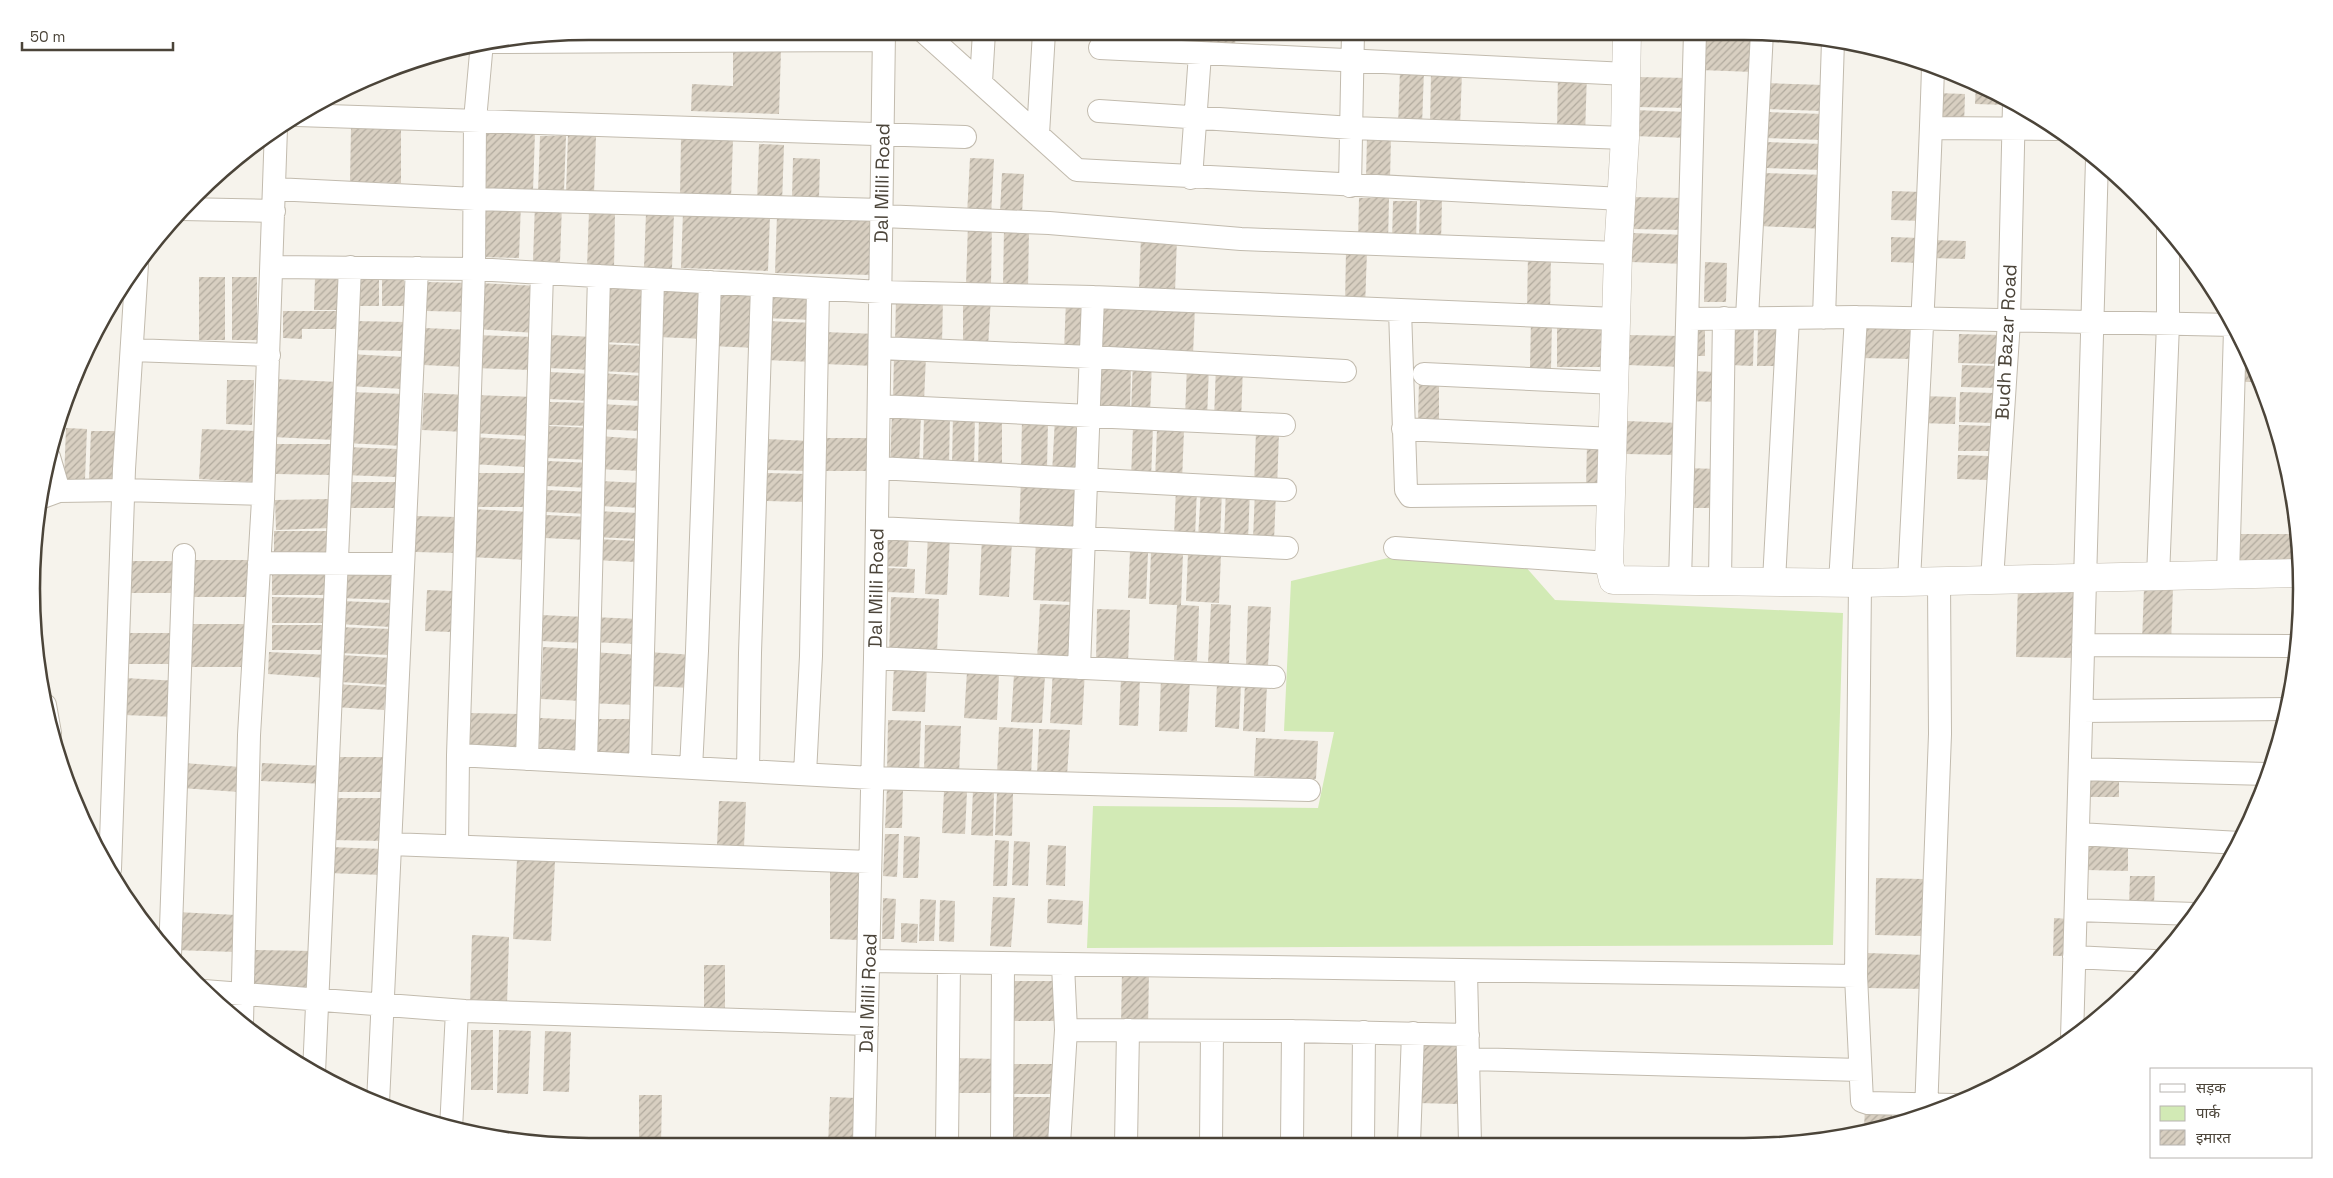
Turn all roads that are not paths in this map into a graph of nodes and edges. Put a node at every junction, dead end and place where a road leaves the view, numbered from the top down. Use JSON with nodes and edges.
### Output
{"nodes":[{"id":1,"x":881,"y":40,"type":"edge"},
{"id":2,"x":933,"y":40,"type":"edge"},
{"id":3,"x":984,"y":40,"type":"edge"},
{"id":4,"x":1044,"y":40,"type":"edge"},
{"id":5,"x":1353,"y":40,"type":"edge"},
{"id":6,"x":1627,"y":40,"type":"edge"},
{"id":7,"x":1695,"y":40,"type":"edge"},
{"id":8,"x":1762,"y":40,"type":"edge"},
{"id":9,"x":1100,"y":48,"type":"dead end"},
{"id":10,"x":1833,"y":48,"type":"edge"},
{"id":11,"x":483,"y":51,"type":"edge"},
{"id":12,"x":1200,"y":54,"type":"junction"},
{"id":13,"x":1352,"y":61,"type":"junction"},
{"id":14,"x":1627,"y":74,"type":"junction"},
{"id":15,"x":1933,"y":74,"type":"edge"},
{"id":16,"x":981,"y":82,"type":"junction"},
{"id":17,"x":1099,"y":111,"type":"dead end"},
{"id":18,"x":2014,"y":111,"type":"edge"},
{"id":19,"x":312,"y":115,"type":"edge"},
{"id":20,"x":1196,"y":118,"type":"junction"},
{"id":21,"x":475,"y":120,"type":"junction"},
{"id":22,"x":1352,"y":128,"type":"junction"},
{"id":23,"x":1931,"y":128,"type":"junction"},
{"id":24,"x":2013,"y":129,"type":"junction"},
{"id":25,"x":2043,"y":129,"type":"edge"},
{"id":26,"x":883,"y":133,"type":"junction"},
{"id":27,"x":1038,"y":134,"type":"junction"},
{"id":28,"x":965,"y":137,"type":"dead end"},
{"id":29,"x":1625,"y":138,"type":"junction"},
{"id":30,"x":276,"y":139,"type":"edge"},
{"id":31,"x":2097,"y":168,"type":"edge"},
{"id":32,"x":1191,"y":178,"type":"junction"},
{"id":33,"x":1350,"y":186,"type":"junction"},
{"id":34,"x":1622,"y":198,"type":"junction"},
{"id":35,"x":475,"y":199,"type":"junction"},
{"id":36,"x":275,"y":200,"type":"junction"},
{"id":37,"x":194,"y":208,"type":"edge"},
{"id":38,"x":882,"y":213,"type":"junction"},
{"id":39,"x":2168,"y":240,"type":"edge"},
{"id":40,"x":1618,"y":253,"type":"junction"},
{"id":41,"x":273,"y":266,"type":"junction"},
{"id":42,"x":350,"y":267,"type":"junction"},
{"id":43,"x":417,"y":268,"type":"junction"},
{"id":44,"x":474,"y":269,"type":"junction"},
{"id":45,"x":542,"y":273,"type":"junction"},
{"id":46,"x":599,"y":276,"type":"junction"},
{"id":47,"x":136,"y":280,"type":"edge"},
{"id":48,"x":653,"y":280,"type":"junction"},
{"id":49,"x":710,"y":282,"type":"junction"},
{"id":50,"x":762,"y":286,"type":"junction"},
{"id":51,"x":818,"y":289,"type":"junction"},
{"id":52,"x":881,"y":292,"type":"junction"},
{"id":53,"x":1093,"y":296,"type":"junction"},
{"id":54,"x":1400,"y":310,"type":"junction"},
{"id":55,"x":1856,"y":317,"type":"junction"},
{"id":56,"x":1724,"y":318,"type":"junction"},
{"id":57,"x":1747,"y":318,"type":"junction"},
{"id":58,"x":1788,"y":318,"type":"junction"},
{"id":59,"x":1824,"y":318,"type":"junction"},
{"id":60,"x":1616,"y":319,"type":"junction"},
{"id":61,"x":1688,"y":319,"type":"junction"},
{"id":62,"x":1921,"y":319,"type":"junction"},
{"id":63,"x":2009,"y":320,"type":"junction"},
{"id":64,"x":2093,"y":322,"type":"junction"},
{"id":65,"x":2168,"y":324,"type":"junction"},
{"id":66,"x":2224,"y":325,"type":"edge"},
{"id":67,"x":2235,"y":345,"type":"edge"},
{"id":68,"x":880,"y":348,"type":"junction"},
{"id":69,"x":132,"y":350,"type":"junction"},
{"id":70,"x":269,"y":355,"type":"junction"},
{"id":71,"x":1091,"y":357,"type":"junction"},
{"id":72,"x":1346,"y":371,"type":"dead end"},
{"id":73,"x":1424,"y":374,"type":"dead end"},
{"id":74,"x":1615,"y":383,"type":"junction"},
{"id":75,"x":879,"y":406,"type":"junction"},
{"id":76,"x":1089,"y":416,"type":"junction"},
{"id":77,"x":1284,"y":425,"type":"dead end"},
{"id":78,"x":1402,"y":429,"type":"junction"},
{"id":79,"x":1614,"y":439,"type":"junction"},
{"id":80,"x":878,"y":468,"type":"junction"},
{"id":81,"x":1087,"y":479,"type":"junction"},
{"id":82,"x":124,"y":490,"type":"junction"},
{"id":83,"x":1285,"y":490,"type":"dead end"},
{"id":84,"x":49,"y":494,"type":"edge"},
{"id":85,"x":263,"y":494,"type":"junction"},
{"id":86,"x":1612,"y":494,"type":"junction"},
{"id":87,"x":877,"y":528,"type":"junction"},
{"id":88,"x":1084,"y":538,"type":"junction"},
{"id":89,"x":1287,"y":548,"type":"dead end"},
{"id":90,"x":1396,"y":548,"type":"dead end"},
{"id":91,"x":184,"y":555,"type":"dead end"},
{"id":92,"x":259,"y":563,"type":"junction"},
{"id":93,"x":1609,"y":563,"type":"junction"},
{"id":94,"x":337,"y":564,"type":"junction"},
{"id":95,"x":403,"y":564,"type":"junction"},
{"id":96,"x":2293,"y":573,"type":"edge"},
{"id":97,"x":2228,"y":575,"type":"junction"},
{"id":98,"x":2158,"y":577,"type":"junction"},
{"id":99,"x":2085,"y":578,"type":"junction"},
{"id":100,"x":1720,"y":580,"type":"junction"},
{"id":101,"x":1992,"y":580,"type":"junction"},
{"id":102,"x":1680,"y":581,"type":"junction"},
{"id":103,"x":1774,"y":581,"type":"junction"},
{"id":104,"x":1909,"y":582,"type":"junction"},
{"id":105,"x":1938,"y":582,"type":"junction"},
{"id":106,"x":1850,"y":583,"type":"junction"},
{"id":107,"x":2083,"y":645,"type":"junction"},
{"id":108,"x":2290,"y":646,"type":"edge"},
{"id":109,"x":875,"y":658,"type":"junction"},
{"id":110,"x":1079,"y":668,"type":"junction"},
{"id":111,"x":1274,"y":677,"type":"dead end"},
{"id":112,"x":2279,"y":709,"type":"edge"},
{"id":113,"x":2082,"y":710,"type":"junction"},
{"id":114,"x":458,"y":755,"type":"junction"},
{"id":115,"x":527,"y":759,"type":"junction"},
{"id":116,"x":586,"y":762,"type":"junction"},
{"id":117,"x":640,"y":765,"type":"junction"},
{"id":118,"x":691,"y":768,"type":"junction"},
{"id":119,"x":2080,"y":769,"type":"junction"},
{"id":120,"x":748,"y":771,"type":"junction"},
{"id":121,"x":805,"y":774,"type":"junction"},
{"id":122,"x":2261,"y":774,"type":"edge"},
{"id":123,"x":872,"y":778,"type":"junction"},
{"id":124,"x":1309,"y":790,"type":"dead end"},
{"id":125,"x":2078,"y":834,"type":"junction"},
{"id":126,"x":2230,"y":842,"type":"edge"},
{"id":127,"x":390,"y":844,"type":"junction"},
{"id":128,"x":457,"y":846,"type":"junction"},
{"id":129,"x":110,"y":857,"type":"edge"},
{"id":130,"x":870,"y":862,"type":"junction"},
{"id":131,"x":2076,"y":910,"type":"junction"},
{"id":132,"x":2186,"y":914,"type":"edge"},
{"id":133,"x":170,"y":944,"type":"edge"},
{"id":134,"x":2074,"y":957,"type":"junction"},
{"id":135,"x":869,"y":961,"type":"junction"},
{"id":136,"x":2148,"y":961,"type":"edge"},
{"id":137,"x":948,"y":964,"type":"junction"},
{"id":138,"x":1003,"y":964,"type":"junction"},
{"id":139,"x":1063,"y":965,"type":"junction"},
{"id":140,"x":1466,"y":972,"type":"junction"},
{"id":141,"x":1856,"y":976,"type":"junction"},
{"id":142,"x":216,"y":992,"type":"edge"},
{"id":143,"x":243,"y":993,"type":"junction"},
{"id":144,"x":319,"y":1000,"type":"junction"},
{"id":145,"x":382,"y":1006,"type":"junction"},
{"id":146,"x":457,"y":1011,"type":"junction"},
{"id":147,"x":242,"y":1015,"type":"edge"},
{"id":148,"x":867,"y":1024,"type":"junction"},
{"id":149,"x":2077,"y":1026,"type":"edge"},
{"id":150,"x":1066,"y":1030,"type":"junction"},
{"id":151,"x":1128,"y":1030,"type":"junction"},
{"id":152,"x":1293,"y":1031,"type":"junction"},
{"id":153,"x":1212,"y":1032,"type":"junction"},
{"id":154,"x":1364,"y":1032,"type":"junction"},
{"id":155,"x":1413,"y":1034,"type":"junction"},
{"id":156,"x":1468,"y":1035,"type":"junction"},
{"id":157,"x":1469,"y":1059,"type":"junction"},
{"id":158,"x":315,"y":1064,"type":"edge"},
{"id":159,"x":1860,"y":1070,"type":"junction"},
{"id":160,"x":378,"y":1096,"type":"edge"},
{"id":161,"x":1926,"y":1107,"type":"edge"},
{"id":162,"x":1921,"y":1109,"type":"edge"},
{"id":163,"x":451,"y":1120,"type":"edge"},
{"id":164,"x":864,"y":1138,"type":"edge"},
{"id":165,"x":947,"y":1138,"type":"edge"},
{"id":166,"x":1002,"y":1138,"type":"edge"},
{"id":167,"x":1059,"y":1138,"type":"edge"},
{"id":168,"x":1126,"y":1138,"type":"edge"},
{"id":169,"x":1211,"y":1138,"type":"edge"},
{"id":170,"x":1292,"y":1138,"type":"edge"},
{"id":171,"x":1363,"y":1138,"type":"edge"},
{"id":172,"x":1409,"y":1138,"type":"edge"},
{"id":173,"x":1470,"y":1138,"type":"edge"}],
"edges":[{"from":1,"to":26,"type":"street","name":"Dal Milli Road"},
{"from":2,"to":16,"type":"street"},
{"from":3,"to":16,"type":"street"},
{"from":4,"to":27,"type":"street"},
{"from":5,"to":13,"type":"street"},
{"from":6,"to":14,"type":"street"},
{"from":7,"to":61,"type":"street"},
{"from":8,"to":57,"type":"street"},
{"from":9,"to":12,"type":"street"},
{"from":10,"to":59,"type":"street"},
{"from":11,"to":21,"type":"street"},
{"from":12,"to":13,"type":"street"},
{"from":12,"to":20,"type":"street"},
{"from":13,"to":14,"type":"street"},
{"from":13,"to":22,"type":"street"},
{"from":14,"to":29,"type":"street"},
{"from":15,"to":23,"type":"street"},
{"from":16,"to":27,"type":"street"},
{"from":17,"to":20,"type":"street"},
{"from":18,"to":24,"type":"street","name":"Budh Bazar Road"},
{"from":19,"to":21,"type":"street"},
{"from":20,"to":22,"type":"street"},
{"from":20,"to":32,"type":"street"},
{"from":21,"to":26,"type":"street"},
{"from":21,"to":35,"type":"street"},
{"from":22,"to":29,"type":"street"},
{"from":22,"to":33,"type":"street"},
{"from":23,"to":24,"type":"street"},
{"from":23,"to":62,"type":"street"},
{"from":24,"to":25,"type":"street"},
{"from":24,"to":63,"type":"street","name":"Budh Bazar Road"},
{"from":26,"to":28,"type":"street"},
{"from":26,"to":38,"type":"street","name":"Dal Milli Road"},
{"from":27,"to":32,"type":"street"},
{"from":29,"to":34,"type":"street"},
{"from":30,"to":36,"type":"street"},
{"from":31,"to":64,"type":"street"},
{"from":32,"to":33,"type":"street"},
{"from":33,"to":34,"type":"street"},
{"from":34,"to":40,"type":"street"},
{"from":35,"to":36,"type":"street"},
{"from":35,"to":38,"type":"street"},
{"from":35,"to":44,"type":"street"},
{"from":36,"to":37,"type":"street"},
{"from":36,"to":41,"type":"street"},
{"from":38,"to":40,"type":"street"},
{"from":38,"to":52,"type":"street","name":"Dal Milli Road"},
{"from":39,"to":65,"type":"street"},
{"from":40,"to":60,"type":"street"},
{"from":41,"to":42,"type":"street"},
{"from":41,"to":70,"type":"street"},
{"from":42,"to":43,"type":"street"},
{"from":42,"to":94,"type":"street"},
{"from":43,"to":44,"type":"street"},
{"from":43,"to":95,"type":"street"},
{"from":44,"to":45,"type":"street"},
{"from":44,"to":114,"type":"street"},
{"from":45,"to":46,"type":"street"},
{"from":45,"to":115,"type":"street"},
{"from":46,"to":48,"type":"street"},
{"from":46,"to":116,"type":"street"},
{"from":47,"to":69,"type":"street"},
{"from":48,"to":49,"type":"street"},
{"from":48,"to":117,"type":"street"},
{"from":49,"to":50,"type":"street"},
{"from":49,"to":118,"type":"street"},
{"from":50,"to":51,"type":"street"},
{"from":50,"to":120,"type":"street"},
{"from":51,"to":52,"type":"street"},
{"from":51,"to":121,"type":"street"},
{"from":52,"to":53,"type":"street"},
{"from":52,"to":68,"type":"street","name":"Dal Milli Road"},
{"from":53,"to":54,"type":"street"},
{"from":53,"to":71,"type":"street"},
{"from":54,"to":60,"type":"street"},
{"from":54,"to":78,"type":"street"},
{"from":55,"to":59,"type":"street"},
{"from":55,"to":62,"type":"street"},
{"from":55,"to":106,"type":"street"},
{"from":56,"to":57,"type":"street"},
{"from":56,"to":61,"type":"street"},
{"from":56,"to":100,"type":"street"},
{"from":57,"to":58,"type":"street"},
{"from":58,"to":59,"type":"street"},
{"from":58,"to":103,"type":"street"},
{"from":60,"to":74,"type":"street"},
{"from":61,"to":102,"type":"street"},
{"from":62,"to":63,"type":"street"},
{"from":62,"to":104,"type":"street"},
{"from":63,"to":64,"type":"street"},
{"from":63,"to":101,"type":"street","name":"Budh Bazar Road"},
{"from":64,"to":65,"type":"street"},
{"from":64,"to":99,"type":"street"},
{"from":65,"to":66,"type":"street"},
{"from":65,"to":98,"type":"street"},
{"from":67,"to":97,"type":"street"},
{"from":68,"to":71,"type":"street"},
{"from":68,"to":75,"type":"street","name":"Dal Milli Road"},
{"from":69,"to":70,"type":"street"},
{"from":69,"to":82,"type":"street"},
{"from":70,"to":85,"type":"street"},
{"from":71,"to":72,"type":"street"},
{"from":71,"to":76,"type":"street"},
{"from":73,"to":74,"type":"street"},
{"from":74,"to":79,"type":"street"},
{"from":75,"to":76,"type":"street"},
{"from":75,"to":80,"type":"street","name":"Dal Milli Road"},
{"from":76,"to":77,"type":"street"},
{"from":76,"to":81,"type":"street"},
{"from":78,"to":79,"type":"street"},
{"from":78,"to":86,"type":"street"},
{"from":79,"to":86,"type":"street"},
{"from":80,"to":81,"type":"street"},
{"from":80,"to":87,"type":"street","name":"Dal Milli Road"},
{"from":81,"to":83,"type":"street"},
{"from":81,"to":88,"type":"street"},
{"from":82,"to":84,"type":"street"},
{"from":82,"to":85,"type":"street"},
{"from":82,"to":129,"type":"street"},
{"from":85,"to":92,"type":"street"},
{"from":86,"to":93,"type":"street"},
{"from":87,"to":88,"type":"street"},
{"from":87,"to":109,"type":"street","name":"Dal Milli Road"},
{"from":88,"to":89,"type":"street"},
{"from":88,"to":110,"type":"street"},
{"from":90,"to":93,"type":"street"},
{"from":91,"to":133,"type":"street"},
{"from":92,"to":94,"type":"street"},
{"from":92,"to":143,"type":"street"},
{"from":93,"to":102,"type":"street"},
{"from":94,"to":95,"type":"street"},
{"from":94,"to":144,"type":"street"},
{"from":95,"to":127,"type":"street"},
{"from":96,"to":97,"type":"street"},
{"from":97,"to":98,"type":"street"},
{"from":98,"to":99,"type":"street"},
{"from":99,"to":101,"type":"street"},
{"from":99,"to":107,"type":"street"},
{"from":100,"to":102,"type":"street"},
{"from":100,"to":103,"type":"street"},
{"from":101,"to":105,"type":"street"},
{"from":103,"to":106,"type":"street"},
{"from":104,"to":105,"type":"street"},
{"from":104,"to":106,"type":"street"},
{"from":105,"to":161,"type":"street"},
{"from":106,"to":141,"type":"street"},
{"from":107,"to":108,"type":"street"},
{"from":107,"to":113,"type":"street"},
{"from":109,"to":110,"type":"street"},
{"from":109,"to":123,"type":"street","name":"Dal Milli Road"},
{"from":110,"to":111,"type":"street"},
{"from":112,"to":113,"type":"street"},
{"from":113,"to":119,"type":"street"},
{"from":114,"to":115,"type":"street"},
{"from":114,"to":128,"type":"street"},
{"from":115,"to":116,"type":"street"},
{"from":116,"to":117,"type":"street"},
{"from":117,"to":118,"type":"street"},
{"from":118,"to":120,"type":"street"},
{"from":119,"to":122,"type":"street"},
{"from":119,"to":125,"type":"street"},
{"from":120,"to":121,"type":"street"},
{"from":121,"to":123,"type":"street"},
{"from":123,"to":124,"type":"street"},
{"from":123,"to":130,"type":"street","name":"Dal Milli Road"},
{"from":125,"to":126,"type":"street"},
{"from":125,"to":131,"type":"street"},
{"from":127,"to":128,"type":"street"},
{"from":127,"to":145,"type":"street"},
{"from":128,"to":130,"type":"street"},
{"from":130,"to":135,"type":"street","name":"Dal Milli Road"},
{"from":131,"to":132,"type":"street"},
{"from":131,"to":134,"type":"street"},
{"from":134,"to":136,"type":"street"},
{"from":134,"to":149,"type":"street"},
{"from":135,"to":137,"type":"street"},
{"from":135,"to":148,"type":"street","name":"Dal Milli Road"},
{"from":137,"to":138,"type":"street"},
{"from":137,"to":165,"type":"street"},
{"from":138,"to":139,"type":"street"},
{"from":138,"to":166,"type":"street"},
{"from":139,"to":140,"type":"street"},
{"from":139,"to":150,"type":"street"},
{"from":140,"to":141,"type":"street"},
{"from":140,"to":156,"type":"street"},
{"from":141,"to":159,"type":"street"},
{"from":142,"to":143,"type":"street"},
{"from":143,"to":144,"type":"street"},
{"from":143,"to":147,"type":"street"},
{"from":144,"to":145,"type":"street"},
{"from":144,"to":158,"type":"street"},
{"from":145,"to":146,"type":"street"},
{"from":145,"to":160,"type":"street"},
{"from":146,"to":148,"type":"street"},
{"from":146,"to":163,"type":"street"},
{"from":148,"to":164,"type":"street","name":"Dal Milli Road"},
{"from":150,"to":151,"type":"street"},
{"from":150,"to":167,"type":"street"},
{"from":151,"to":153,"type":"street"},
{"from":151,"to":168,"type":"street"},
{"from":152,"to":153,"type":"street"},
{"from":152,"to":154,"type":"street"},
{"from":152,"to":170,"type":"street"},
{"from":153,"to":169,"type":"street"},
{"from":154,"to":155,"type":"street"},
{"from":154,"to":171,"type":"street"},
{"from":155,"to":156,"type":"street"},
{"from":155,"to":172,"type":"street"},
{"from":156,"to":157,"type":"street"},
{"from":157,"to":159,"type":"street"},
{"from":157,"to":173,"type":"street"},
{"from":159,"to":162,"type":"street"}]}
